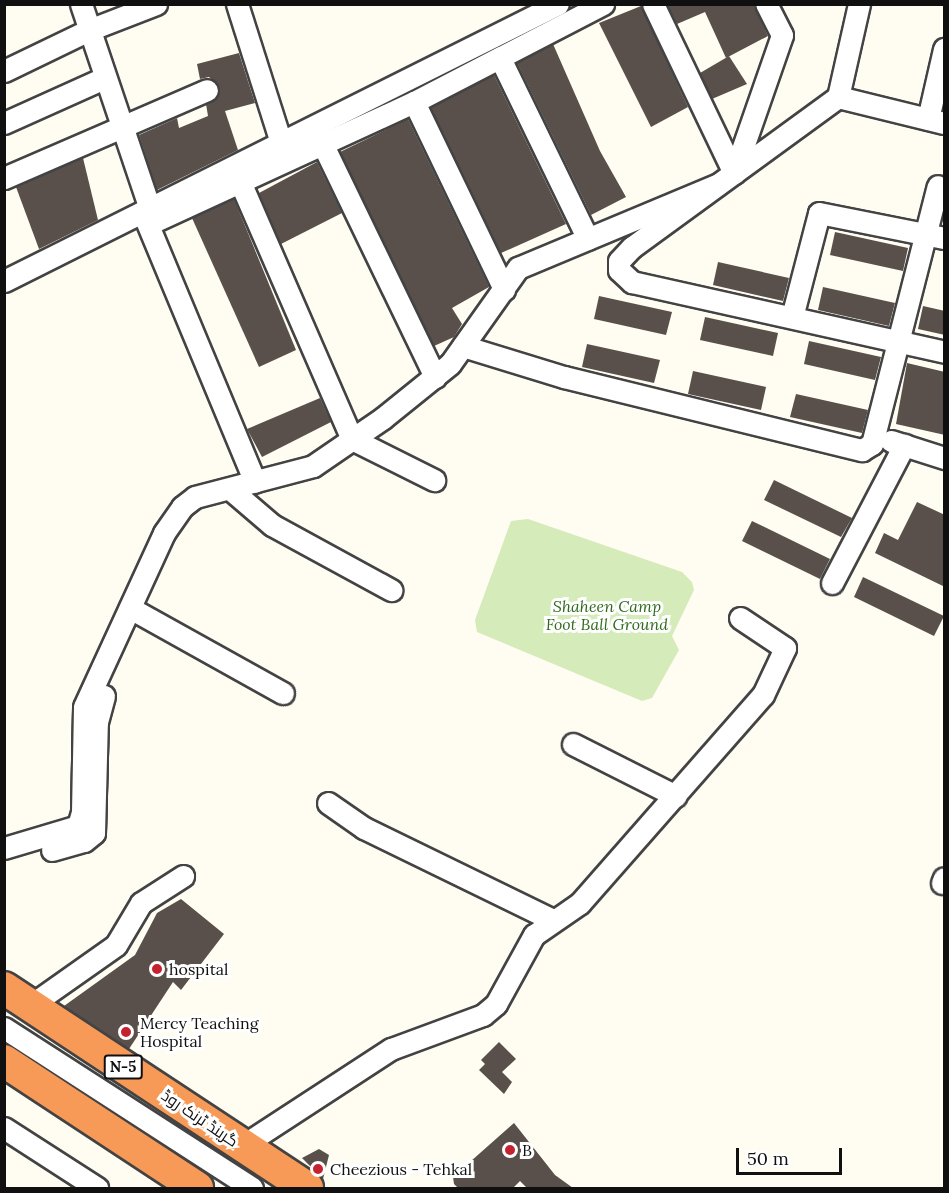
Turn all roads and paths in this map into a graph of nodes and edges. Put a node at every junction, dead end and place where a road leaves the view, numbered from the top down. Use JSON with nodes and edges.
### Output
{"nodes":[{"id":1,"x":81,"y":4,"type":"edge"},
{"id":2,"x":156,"y":4,"type":"edge"},
{"id":3,"x":237,"y":4,"type":"edge"},
{"id":4,"x":558,"y":4,"type":"edge"},
{"id":5,"x":603,"y":4,"type":"edge"},
{"id":6,"x":652,"y":4,"type":"edge"},
{"id":7,"x":766,"y":4,"type":"edge"},
{"id":8,"x":859,"y":4,"type":"edge"},
{"id":9,"x":89,"y":30,"type":"junction"},
{"id":10,"x":945,"y":49,"type":"edge"},
{"id":11,"x":500,"y":58,"type":"junction"},
{"id":12,"x":4,"y":71,"type":"edge"},
{"id":13,"x":104,"y":78,"type":"junction"},
{"id":14,"x":207,"y":90,"type":"dead end"},
{"id":15,"x":838,"y":97,"type":"junction"},
{"id":16,"x":414,"y":102,"type":"junction"},
{"id":17,"x":936,"y":121,"type":"edge"},
{"id":18,"x":4,"y":123,"type":"edge"},
{"id":19,"x":121,"y":128,"type":"junction"},
{"id":20,"x":281,"y":143,"type":"junction"},
{"id":21,"x":322,"y":143,"type":"junction"},
{"id":22,"x":734,"y":173,"type":"junction"},
{"id":23,"x":4,"y":178,"type":"edge"},
{"id":24,"x":240,"y":184,"type":"junction"},
{"id":25,"x":717,"y":185,"type":"junction"},
{"id":26,"x":938,"y":186,"type":"dead end"},
{"id":27,"x":142,"y":216,"type":"junction"},
{"id":28,"x":935,"y":236,"type":"edge"},
{"id":29,"x":588,"y":239,"type":"junction"},
{"id":30,"x":4,"y":281,"type":"edge"},
{"id":31,"x":504,"y":289,"type":"junction"},
{"id":32,"x":792,"y":317,"type":"junction"},
{"id":33,"x":898,"y":340,"type":"junction"},
{"id":34,"x":463,"y":346,"type":"junction"},
{"id":35,"x":945,"y":352,"type":"edge"},
{"id":36,"x":435,"y":376,"type":"junction"},
{"id":37,"x":874,"y":435,"type":"junction"},
{"id":38,"x":352,"y":439,"type":"junction"},
{"id":39,"x":904,"y":445,"type":"junction"},
{"id":40,"x":945,"y":458,"type":"edge"},
{"id":41,"x":434,"y":480,"type":"dead end"},
{"id":42,"x":255,"y":482,"type":"junction"},
{"id":43,"x":224,"y":490,"type":"junction"},
{"id":44,"x":832,"y":583,"type":"dead end"},
{"id":45,"x":391,"y":590,"type":"dead end"},
{"id":46,"x":136,"y":611,"type":"junction"},
{"id":47,"x":740,"y":618,"type":"dead end"},
{"id":48,"x":283,"y":693,"type":"dead end"},
{"id":49,"x":573,"y":744,"type":"dead end"},
{"id":50,"x":676,"y":796,"type":"junction"},
{"id":51,"x":328,"y":803,"type":"dead end"},
{"id":52,"x":4,"y":848,"type":"edge"},
{"id":53,"x":4,"y":862,"type":"edge"},
{"id":54,"x":183,"y":876,"type":"dead end"},
{"id":55,"x":553,"y":920,"type":"junction"},
{"id":56,"x":4,"y":988,"type":"edge"},
{"id":57,"x":31,"y":1005,"type":"junction"},
{"id":58,"x":4,"y":1028,"type":"edge"},
{"id":59,"x":4,"y":1061,"type":"edge"},
{"id":60,"x":4,"y":1128,"type":"edge"},
{"id":61,"x":242,"y":1146,"type":"junction"},
{"id":62,"x":97,"y":1188,"type":"edge"},
{"id":63,"x":197,"y":1188,"type":"edge"},
{"id":64,"x":252,"y":1188,"type":"edge"},
{"id":65,"x":307,"y":1188,"type":"edge"}],
"edges":[{"from":1,"to":9,"type":"street"},
{"from":2,"to":9,"type":"street"},
{"from":3,"to":20,"type":"street"},
{"from":4,"to":20,"type":"street"},
{"from":5,"to":11,"type":"street"},
{"from":6,"to":22,"type":"street"},
{"from":7,"to":22,"type":"street"},
{"from":8,"to":15,"type":"street"},
{"from":9,"to":12,"type":"street"},
{"from":9,"to":13,"type":"street"},
{"from":10,"to":17,"type":"street"},
{"from":11,"to":16,"type":"street"},
{"from":11,"to":29,"type":"street"},
{"from":13,"to":18,"type":"street"},
{"from":13,"to":19,"type":"street"},
{"from":14,"to":19,"type":"street"},
{"from":15,"to":17,"type":"street"},
{"from":15,"to":22,"type":"street"},
{"from":16,"to":21,"type":"street"},
{"from":16,"to":31,"type":"street"},
{"from":19,"to":23,"type":"street"},
{"from":19,"to":27,"type":"street"},
{"from":20,"to":27,"type":"street"},
{"from":21,"to":24,"type":"street"},
{"from":21,"to":36,"type":"street"},
{"from":22,"to":25,"type":"street"},
{"from":24,"to":27,"type":"street"},
{"from":24,"to":38,"type":"street"},
{"from":25,"to":29,"type":"street"},
{"from":25,"to":32,"type":"street"},
{"from":26,"to":28,"type":"street"},
{"from":27,"to":30,"type":"street"},
{"from":27,"to":42,"type":"street"},
{"from":28,"to":32,"type":"street"},
{"from":28,"to":33,"type":"street"},
{"from":29,"to":31,"type":"street"},
{"from":31,"to":34,"type":"street"},
{"from":32,"to":33,"type":"street"},
{"from":33,"to":35,"type":"street"},
{"from":33,"to":37,"type":"street"},
{"from":34,"to":36,"type":"street"},
{"from":34,"to":37,"type":"street"},
{"from":36,"to":38,"type":"street"},
{"from":37,"to":39,"type":"street"},
{"from":38,"to":41,"type":"street"},
{"from":38,"to":42,"type":"street"},
{"from":39,"to":40,"type":"street"},
{"from":39,"to":44,"type":"street"},
{"from":42,"to":43,"type":"street"},
{"from":43,"to":45,"type":"street"},
{"from":43,"to":46,"type":"street"},
{"from":46,"to":48,"type":"street"},
{"from":46,"to":52,"type":"street"},
{"from":46,"to":53,"type":"street"},
{"from":47,"to":50,"type":"street"},
{"from":49,"to":50,"type":"street"},
{"from":50,"to":55,"type":"street"},
{"from":51,"to":55,"type":"street"},
{"from":54,"to":57,"type":"street"},
{"from":55,"to":61,"type":"street"},
{"from":56,"to":57,"type":"highway","name":"گرینڈ ٹرنک روڈ","number":"N-5"},
{"from":57,"to":61,"type":"highway","name":"گرینڈ ٹرنک روڈ","number":"N-5"},
{"from":58,"to":64,"type":"street"},
{"from":59,"to":63,"type":"highway"},
{"from":60,"to":62,"type":"street"},
{"from":61,"to":65,"type":"highway","name":"گرینڈ ٹرنک روڈ","number":"N-5"}]}
